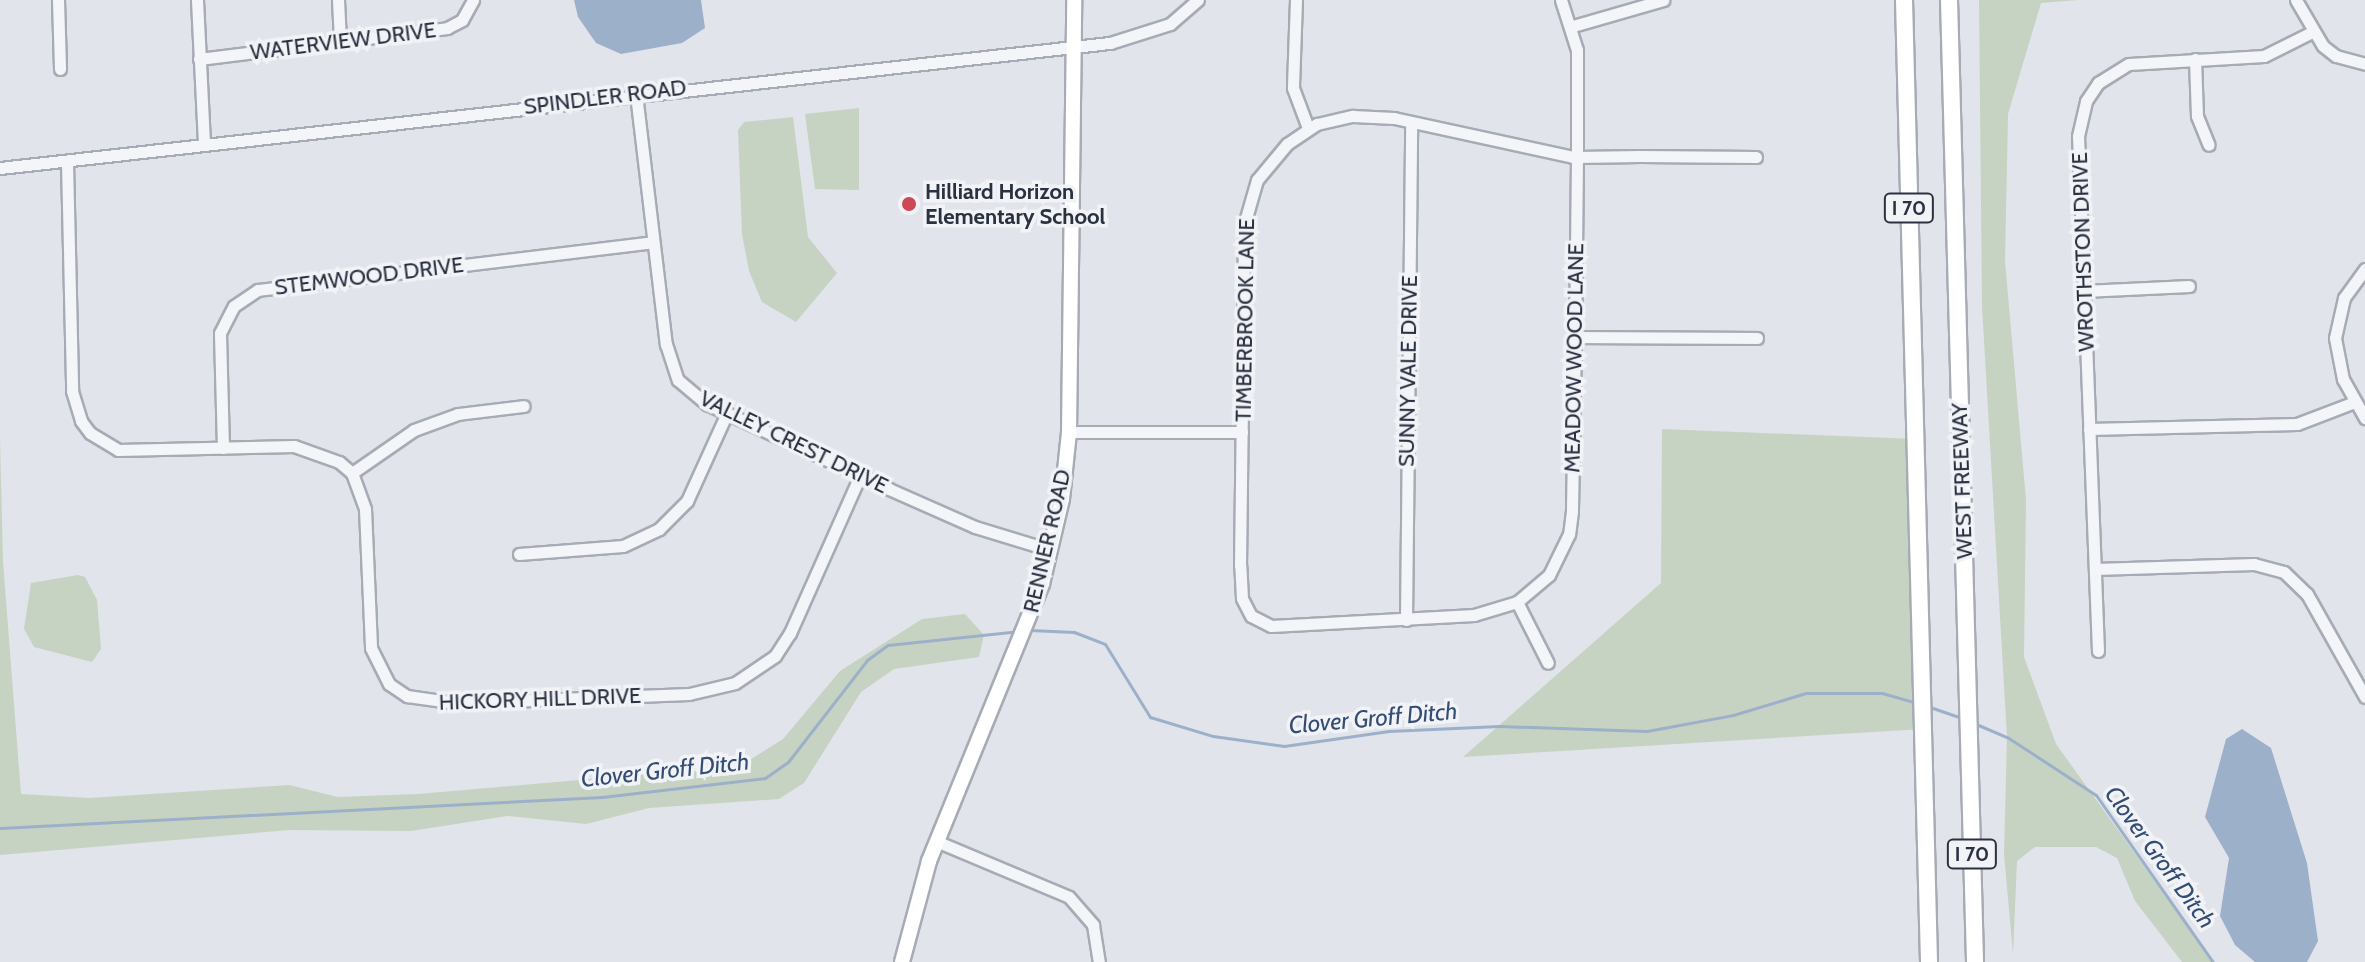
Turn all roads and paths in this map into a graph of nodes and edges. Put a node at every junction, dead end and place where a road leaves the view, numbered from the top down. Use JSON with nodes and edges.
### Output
{"nodes":[{"id":1,"x":58,"y":0,"type":"edge"},
{"id":2,"x":197,"y":0,"type":"edge"},
{"id":3,"x":338,"y":0,"type":"edge"},
{"id":4,"x":473,"y":0,"type":"edge"},
{"id":5,"x":1074,"y":0,"type":"edge"},
{"id":6,"x":1198,"y":0,"type":"edge"},
{"id":7,"x":1296,"y":0,"type":"edge"},
{"id":8,"x":1561,"y":0,"type":"edge"},
{"id":9,"x":1663,"y":0,"type":"edge"},
{"id":10,"x":1904,"y":0,"type":"edge"},
{"id":11,"x":1949,"y":0,"type":"edge"},
{"id":12,"x":2296,"y":0,"type":"edge"},
{"id":13,"x":1573,"y":26,"type":"junction"},
{"id":14,"x":2312,"y":32,"type":"junction"},
{"id":15,"x":340,"y":41,"type":"junction"},
{"id":16,"x":1073,"y":45,"type":"junction"},
{"id":17,"x":199,"y":59,"type":"junction"},
{"id":18,"x":2195,"y":59,"type":"junction"},
{"id":19,"x":2365,"y":64,"type":"edge"},
{"id":20,"x":60,"y":69,"type":"dead end"},
{"id":21,"x":636,"y":94,"type":"junction"},
{"id":22,"x":1411,"y":123,"type":"junction"},
{"id":23,"x":1308,"y":128,"type":"junction"},
{"id":24,"x":204,"y":145,"type":"junction"},
{"id":25,"x":2209,"y":145,"type":"dead end"},
{"id":26,"x":1577,"y":157,"type":"junction"},
{"id":27,"x":1756,"y":157,"type":"dead end"},
{"id":28,"x":67,"y":162,"type":"junction"},
{"id":29,"x":0,"y":168,"type":"edge"},
{"id":30,"x":653,"y":242,"type":"junction"},
{"id":31,"x":2365,"y":269,"type":"edge"},
{"id":32,"x":2189,"y":286,"type":"dead end"},
{"id":33,"x":2084,"y":291,"type":"junction"},
{"id":34,"x":1575,"y":337,"type":"junction"},
{"id":35,"x":1757,"y":338,"type":"dead end"},
{"id":36,"x":2355,"y":402,"type":"junction"},
{"id":37,"x":524,"y":406,"type":"dead end"},
{"id":38,"x":727,"y":413,"type":"junction"},
{"id":39,"x":2365,"y":418,"type":"edge"},
{"id":40,"x":2089,"y":429,"type":"junction"},
{"id":41,"x":1069,"y":432,"type":"junction"},
{"id":42,"x":1242,"y":432,"type":"junction"},
{"id":43,"x":223,"y":448,"type":"junction"},
{"id":44,"x":352,"y":473,"type":"junction"},
{"id":45,"x":860,"y":476,"type":"junction"},
{"id":46,"x":1050,"y":550,"type":"junction"},
{"id":47,"x":519,"y":554,"type":"dead end"},
{"id":48,"x":2095,"y":569,"type":"junction"},
{"id":49,"x":1517,"y":602,"type":"junction"},
{"id":50,"x":1406,"y":620,"type":"junction"},
{"id":51,"x":2098,"y":651,"type":"dead end"},
{"id":52,"x":1548,"y":663,"type":"dead end"},
{"id":53,"x":2365,"y":697,"type":"edge"},
{"id":54,"x":936,"y":841,"type":"junction"},
{"id":55,"x":902,"y":962,"type":"edge"},
{"id":56,"x":1099,"y":962,"type":"edge"},
{"id":57,"x":1929,"y":962,"type":"edge"},
{"id":58,"x":1975,"y":962,"type":"edge"}],
"edges":[{"from":1,"to":20,"type":"street"},
{"from":2,"to":17,"type":"street"},
{"from":3,"to":15,"type":"street"},
{"from":4,"to":15,"type":"street","name":"WATERVIEW DRIVE"},
{"from":5,"to":16,"type":"main road","name":"RENNER ROAD"},
{"from":6,"to":16,"type":"street","name":"SPINDLER ROAD"},
{"from":7,"to":23,"type":"street"},
{"from":8,"to":13,"type":"street"},
{"from":9,"to":13,"type":"street"},
{"from":10,"to":57,"type":"highway","name":"WEST FREEWAY","number":"I 70"},
{"from":11,"to":58,"type":"highway","name":"WEST FREEWAY","number":"I 70"},
{"from":12,"to":14,"type":"street"},
{"from":13,"to":26,"type":"street","name":"MEADOW WOOD LANE"},
{"from":14,"to":18,"type":"street","name":"WROTHSTON DRIVE"},
{"from":14,"to":19,"type":"street"},
{"from":15,"to":17,"type":"street","name":"WATERVIEW DRIVE"},
{"from":16,"to":21,"type":"street","name":"SPINDLER ROAD"},
{"from":16,"to":41,"type":"main road","name":"RENNER ROAD"},
{"from":17,"to":24,"type":"street"},
{"from":18,"to":25,"type":"street"},
{"from":18,"to":33,"type":"street","name":"WROTHSTON DRIVE"},
{"from":21,"to":24,"type":"street","name":"SPINDLER ROAD"},
{"from":21,"to":30,"type":"street","name":"VALLEY CREST DRIVE"},
{"from":22,"to":23,"type":"street"},
{"from":22,"to":26,"type":"street"},
{"from":22,"to":50,"type":"street","name":"SUNNY VALE DRIVE"},
{"from":23,"to":42,"type":"street","name":"TIMBERBROOK LANE"},
{"from":24,"to":28,"type":"street","name":"SPINDLER ROAD"},
{"from":26,"to":27,"type":"street"},
{"from":26,"to":34,"type":"street","name":"MEADOW WOOD LANE"},
{"from":28,"to":29,"type":"street","name":"SPINDLER ROAD"},
{"from":28,"to":43,"type":"street"},
{"from":30,"to":38,"type":"street","name":"VALLEY CREST DRIVE"},
{"from":30,"to":43,"type":"street","name":"STEMWOOD DRIVE"},
{"from":31,"to":36,"type":"street"},
{"from":32,"to":33,"type":"street"},
{"from":33,"to":40,"type":"street","name":"WROTHSTON DRIVE"},
{"from":34,"to":35,"type":"street"},
{"from":34,"to":49,"type":"street","name":"MEADOW WOOD LANE"},
{"from":36,"to":39,"type":"street"},
{"from":36,"to":40,"type":"street"},
{"from":37,"to":44,"type":"street"},
{"from":38,"to":45,"type":"street","name":"VALLEY CREST DRIVE"},
{"from":38,"to":47,"type":"street"},
{"from":40,"to":48,"type":"street","name":"WROTHSTON DRIVE"},
{"from":41,"to":42,"type":"street"},
{"from":41,"to":46,"type":"main road","name":"RENNER ROAD"},
{"from":42,"to":50,"type":"street","name":"TIMBERBROOK LANE"},
{"from":43,"to":44,"type":"street"},
{"from":44,"to":45,"type":"street","name":"HICKORY HILL DRIVE"},
{"from":45,"to":46,"type":"street","name":"VALLEY CREST DRIVE"},
{"from":46,"to":54,"type":"main road","name":"RENNER ROAD"},
{"from":48,"to":51,"type":"street","name":"WROTHSTON DRIVE"},
{"from":48,"to":53,"type":"street"},
{"from":49,"to":50,"type":"street"},
{"from":49,"to":52,"type":"street"},
{"from":54,"to":55,"type":"main road","name":"RENNER ROAD"},
{"from":54,"to":56,"type":"street"}]}
